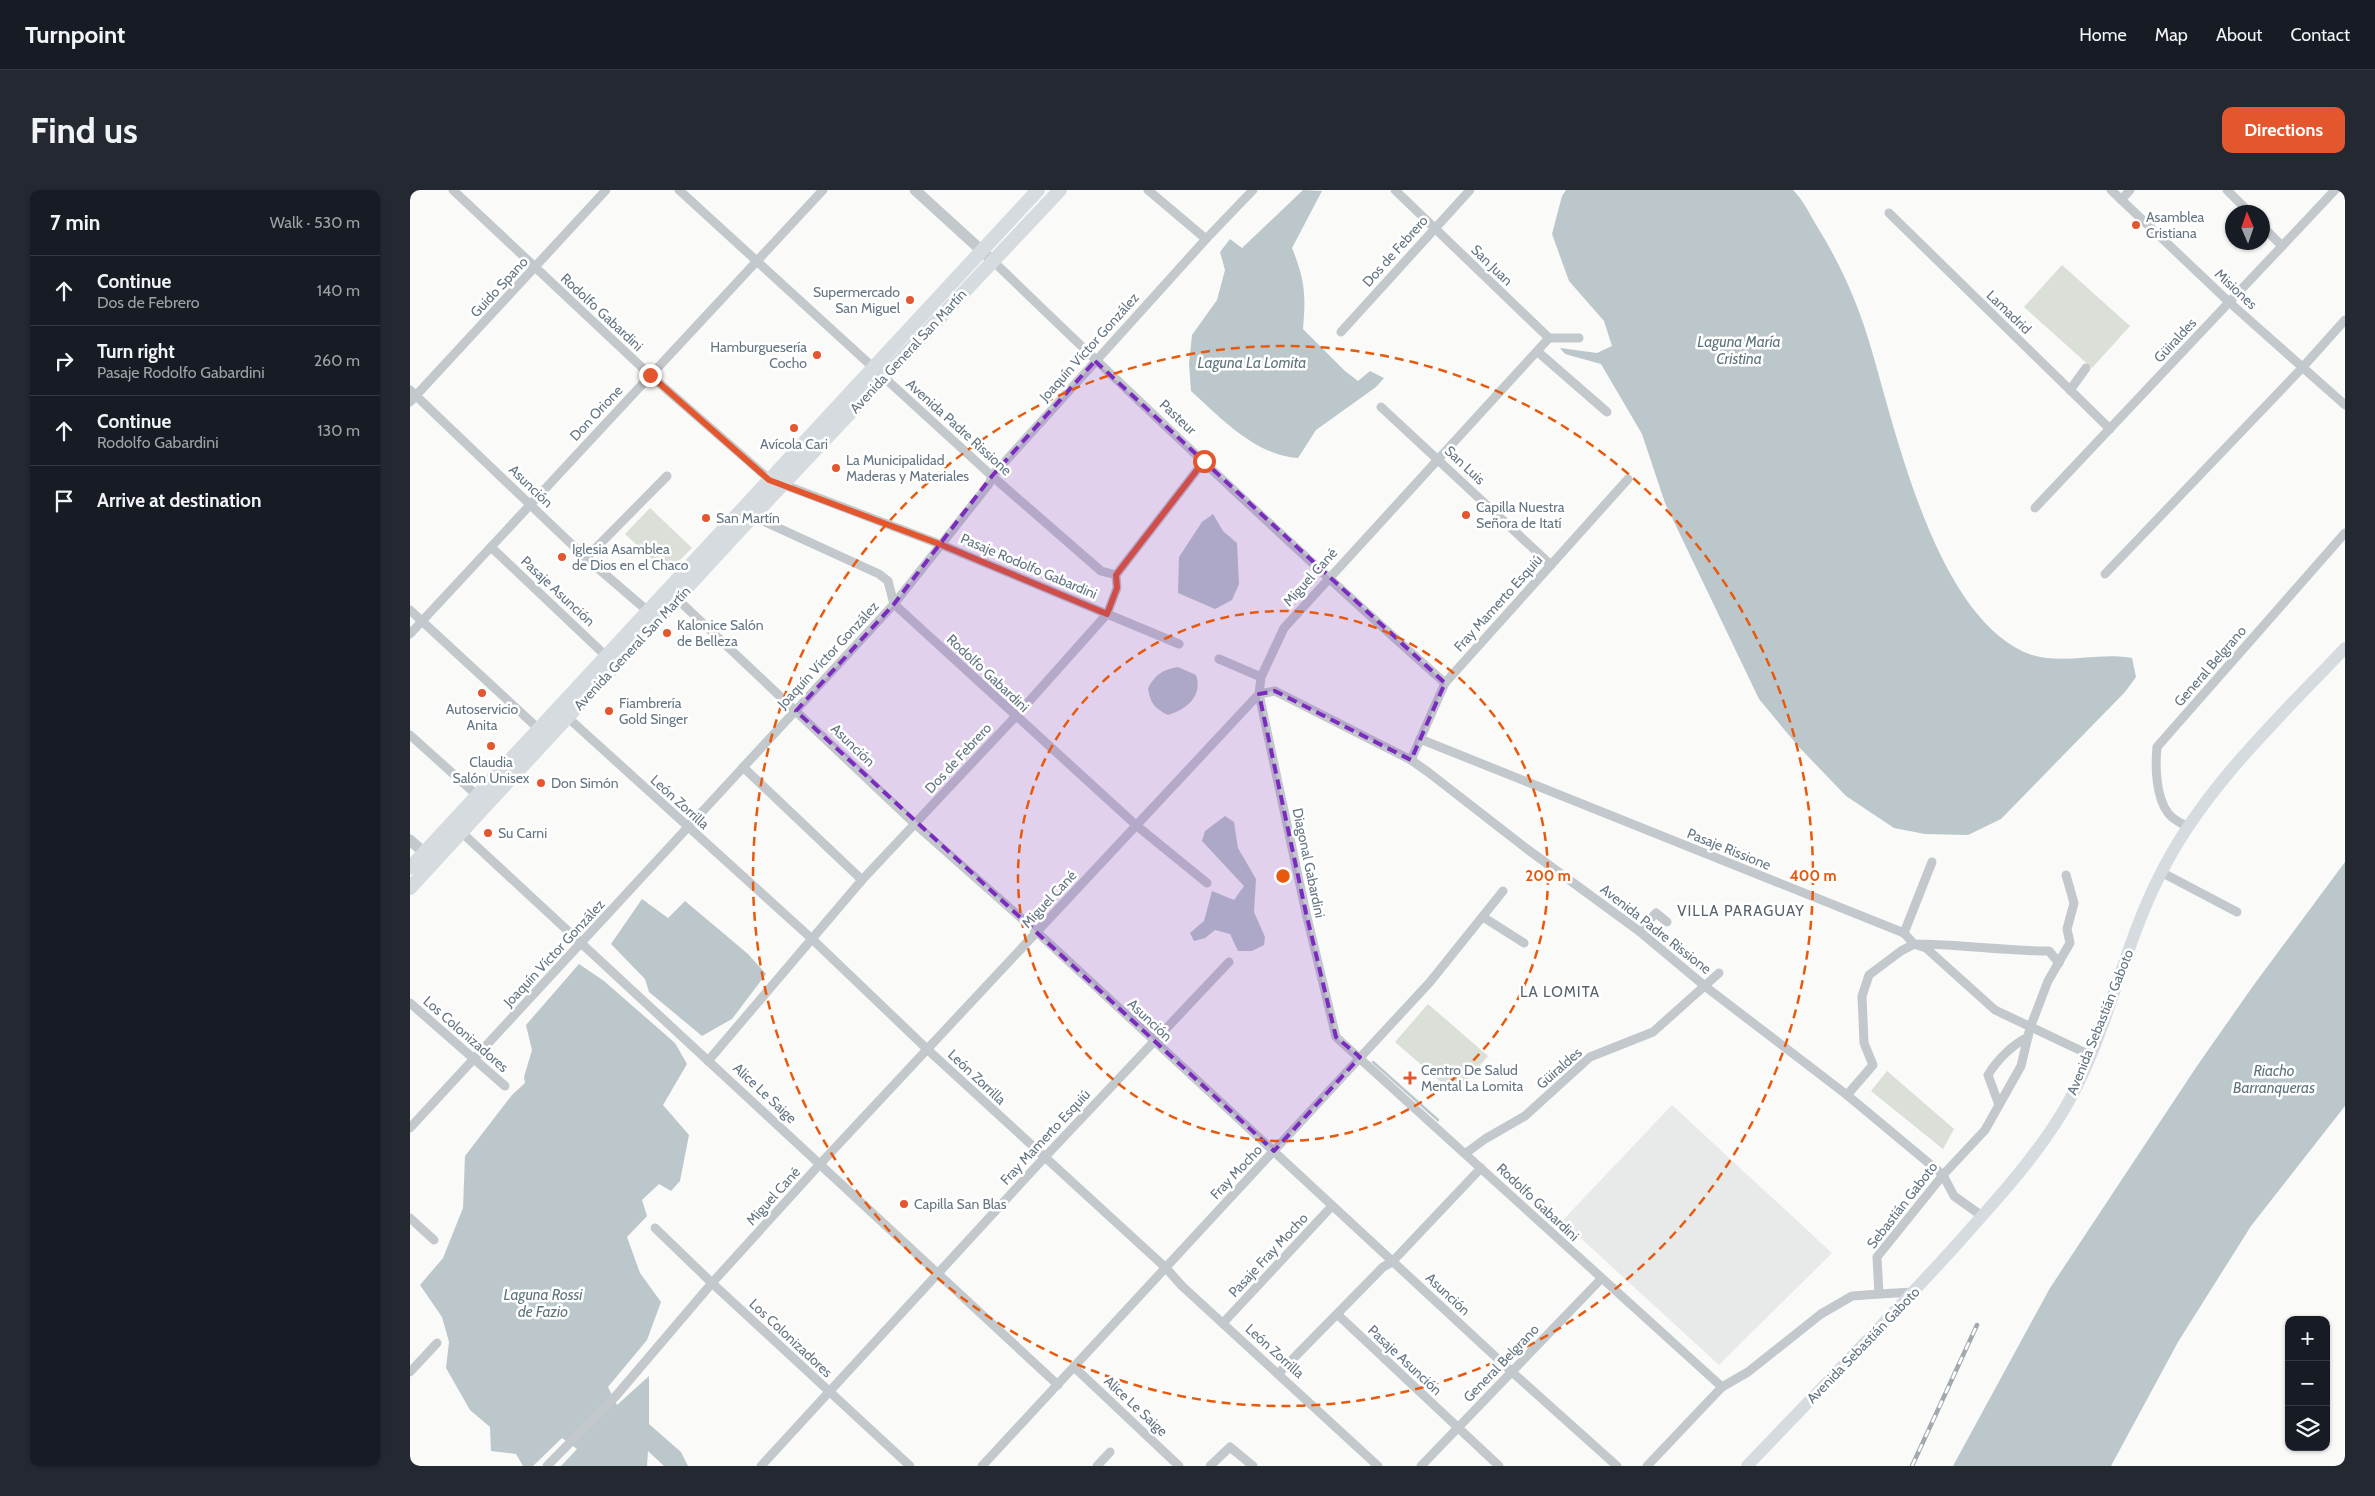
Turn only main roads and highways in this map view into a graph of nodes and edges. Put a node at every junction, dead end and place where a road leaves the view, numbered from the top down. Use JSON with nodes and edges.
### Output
{"nodes":[{"id":1,"x":1038,"y":190,"type":"edge"},
{"id":2,"x":1060,"y":190,"type":"edge"},
{"id":3,"x":879,"y":373,"type":"junction"},
{"id":4,"x":747,"y":512,"type":"junction"},
{"id":5,"x":653,"y":616,"type":"junction"},
{"id":6,"x":2345,"y":648,"type":"edge"},
{"id":7,"x":562,"y":713,"type":"junction"},
{"id":8,"x":430,"y":857,"type":"junction"},
{"id":9,"x":410,"y":868,"type":"edge"},
{"id":10,"x":410,"y":888,"type":"edge"},
{"id":11,"x":1747,"y":1466,"type":"edge"}],
"edges":[{"from":1,"to":3,"type":"main road","name":"Avenida General San Martín"},
{"from":2,"to":3,"type":"main road","name":"Avenida General San Martín"},
{"from":3,"to":4,"type":"main road","name":"Avenida General San Martín"},
{"from":3,"to":4,"type":"main road","name":"Avenida General San Martín"},
{"from":4,"to":5,"type":"main road","name":"Avenida General San Martín"},
{"from":5,"to":7,"type":"main road","name":"Avenida General San Martín"},
{"from":5,"to":7,"type":"main road","name":"Avenida General San Martín"},
{"from":6,"to":11,"type":"main road","name":"Avenida Sebastián Gaboto"},
{"from":7,"to":8,"type":"main road","name":"Avenida General San Martín"},
{"from":8,"to":9,"type":"main road","name":"Avenida General San Martín"},
{"from":8,"to":10,"type":"main road","name":"Avenida General San Martín"}]}
